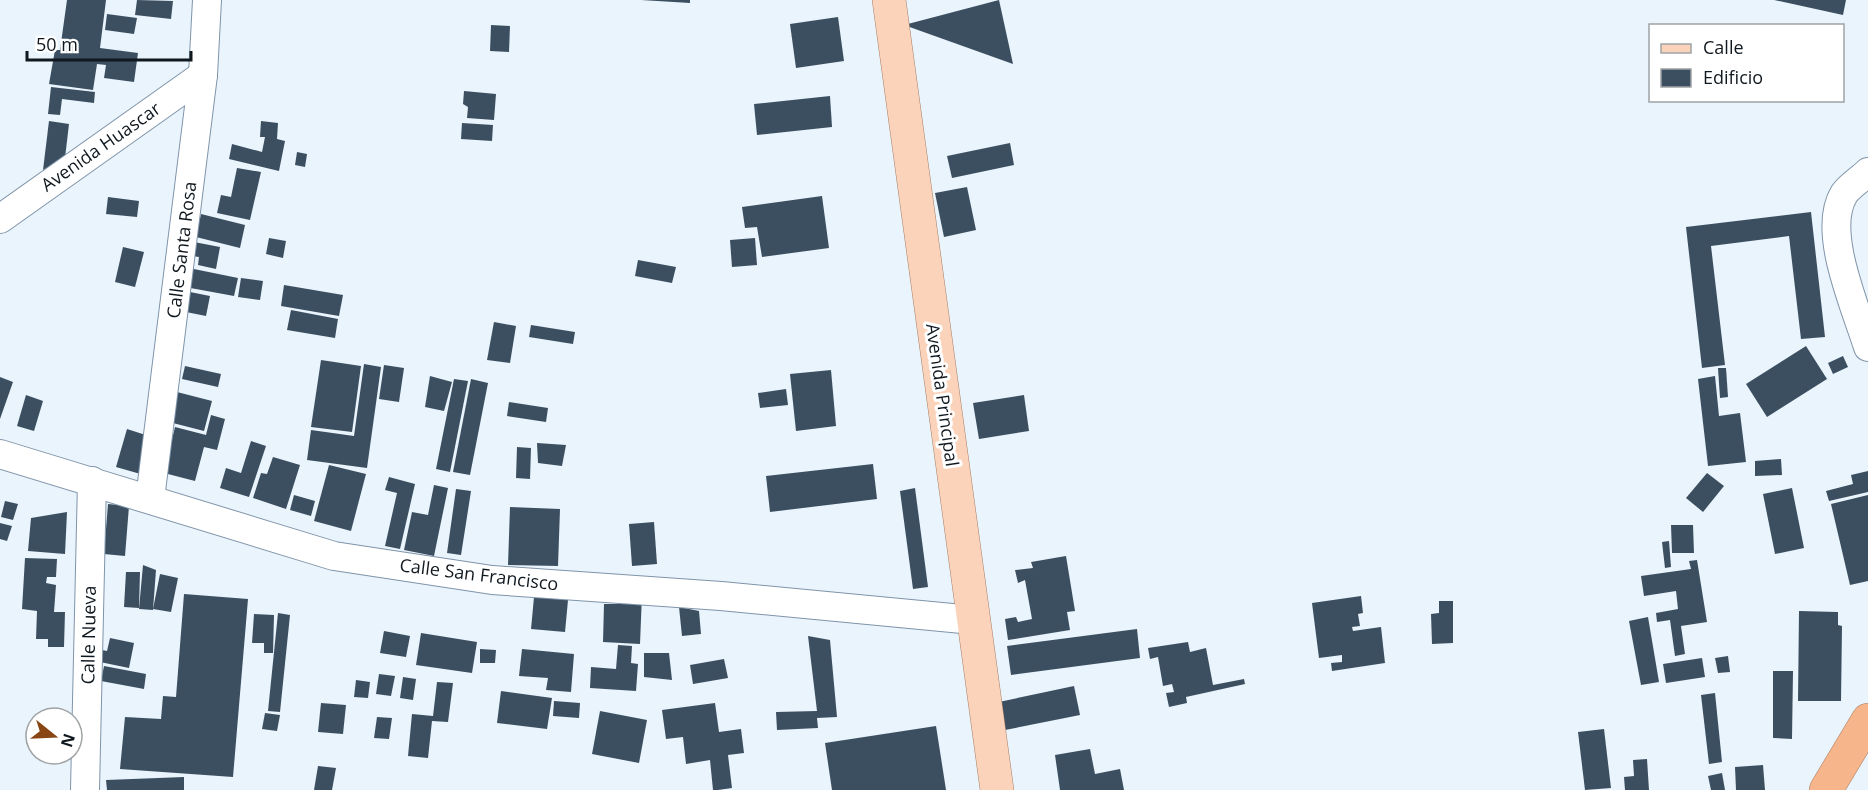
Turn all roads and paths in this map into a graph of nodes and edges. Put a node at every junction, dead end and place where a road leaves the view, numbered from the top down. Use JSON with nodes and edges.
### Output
{"nodes":[{"id":1,"x":207,"y":0,"type":"edge"},
{"id":2,"x":889,"y":0,"type":"edge"},
{"id":3,"x":203,"y":75,"type":"junction"},
{"id":4,"x":1868,"y":172,"type":"edge"},
{"id":5,"x":0,"y":219,"type":"edge"},
{"id":6,"x":1868,"y":347,"type":"edge"},
{"id":7,"x":0,"y":454,"type":"edge"},
{"id":8,"x":92,"y":481,"type":"junction"},
{"id":9,"x":150,"y":499,"type":"junction"},
{"id":10,"x":973,"y":620,"type":"junction"},
{"id":11,"x":1868,"y":720,"type":"edge"},
{"id":12,"x":85,"y":790,"type":"edge"},
{"id":13,"x":997,"y":790,"type":"edge"},
{"id":14,"x":1826,"y":790,"type":"edge"}],
"edges":[{"from":1,"to":3,"type":"street","name":"Calle Santa Rosa"},
{"from":2,"to":10,"type":"main road","name":"Avenida Principal"},
{"from":3,"to":5,"type":"street","name":"Avenida Huascar"},
{"from":3,"to":9,"type":"street","name":"Calle Santa Rosa"},
{"from":4,"to":6,"type":"street"},
{"from":7,"to":8,"type":"street","name":"Calle San Francisco"},
{"from":8,"to":9,"type":"street","name":"Calle San Francisco"},
{"from":8,"to":12,"type":"street","name":"Calle Nueva"},
{"from":9,"to":10,"type":"street","name":"Calle San Francisco"},
{"from":10,"to":13,"type":"main road","name":"Avenida Principal"},
{"from":11,"to":14,"type":"highway"}]}
